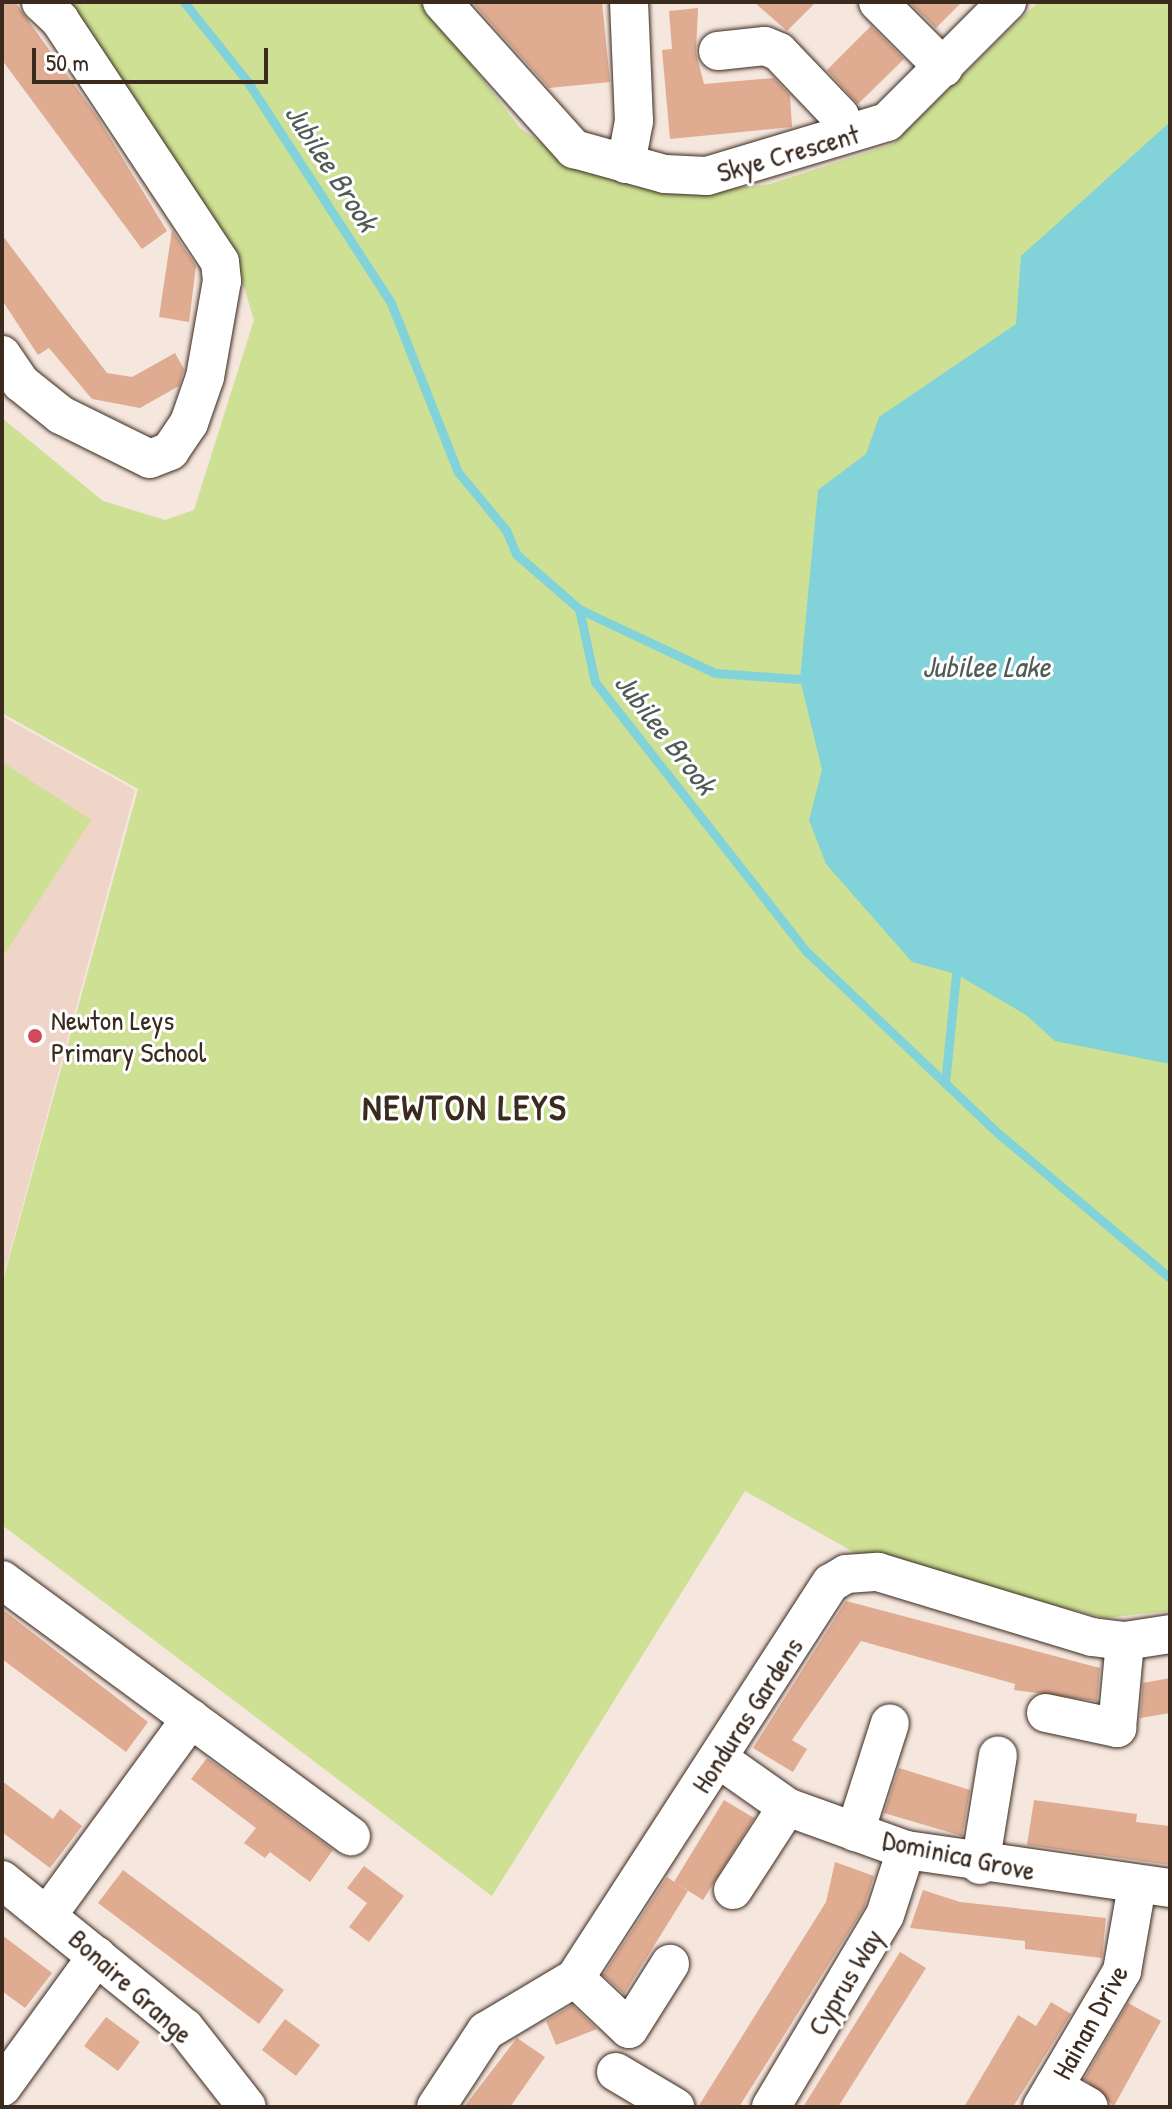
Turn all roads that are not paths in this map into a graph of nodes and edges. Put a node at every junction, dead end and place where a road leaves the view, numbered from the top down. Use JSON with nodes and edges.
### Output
{"nodes":[{"id":1,"x":41,"y":2,"type":"edge"},
{"id":2,"x":442,"y":2,"type":"edge"},
{"id":3,"x":629,"y":2,"type":"edge"},
{"id":4,"x":878,"y":2,"type":"edge"},
{"id":5,"x":1007,"y":2,"type":"edge"},
{"id":6,"x":718,"y":51,"type":"dead end"},
{"id":7,"x":944,"y":68,"type":"junction"},
{"id":8,"x":843,"y":134,"type":"junction"},
{"id":9,"x":626,"y":164,"type":"junction"},
{"id":10,"x":2,"y":355,"type":"edge"},
{"id":11,"x":2,"y":1580,"type":"edge"},
{"id":12,"x":1170,"y":1634,"type":"edge"},
{"id":13,"x":1125,"y":1641,"type":"junction"},
{"id":14,"x":1046,"y":1713,"type":"dead end"},
{"id":15,"x":191,"y":1718,"type":"junction"},
{"id":16,"x":890,"y":1723,"type":"dead end"},
{"id":17,"x":998,"y":1755,"type":"dead end"},
{"id":18,"x":719,"y":1759,"type":"junction"},
{"id":19,"x":787,"y":1807,"type":"junction"},
{"id":20,"x":855,"y":1832,"type":"junction"},
{"id":21,"x":351,"y":1836,"type":"dead end"},
{"id":22,"x":906,"y":1850,"type":"junction"},
{"id":23,"x":980,"y":1865,"type":"junction"},
{"id":24,"x":2,"y":1880,"type":"edge"},
{"id":25,"x":1153,"y":1887,"type":"edge"},
{"id":26,"x":733,"y":1890,"type":"dead end"},
{"id":27,"x":49,"y":1913,"type":"junction"},
{"id":28,"x":97,"y":1956,"type":"junction"},
{"id":29,"x":670,"y":1964,"type":"dead end"},
{"id":30,"x":575,"y":1978,"type":"junction"},
{"id":31,"x":616,"y":2072,"type":"dead end"},
{"id":32,"x":2,"y":2087,"type":"edge"},
{"id":33,"x":1048,"y":2097,"type":"edge"},
{"id":34,"x":441,"y":2105,"type":"edge"},
{"id":35,"x":247,"y":2107,"type":"edge"},
{"id":36,"x":675,"y":2107,"type":"edge"},
{"id":37,"x":771,"y":2107,"type":"edge"},
{"id":38,"x":1089,"y":2107,"type":"edge"}],
"edges":[{"from":1,"to":10,"type":"street"},
{"from":2,"to":9,"type":"street","name":"Skye Crescent"},
{"from":3,"to":9,"type":"street"},
{"from":4,"to":7,"type":"street"},
{"from":5,"to":7,"type":"street","name":"Skye Crescent"},
{"from":6,"to":8,"type":"street"},
{"from":7,"to":8,"type":"street","name":"Skye Crescent"},
{"from":8,"to":9,"type":"street","name":"Skye Crescent"},
{"from":11,"to":15,"type":"street"},
{"from":12,"to":13,"type":"street","name":"Honduras Gardens"},
{"from":13,"to":14,"type":"street"},
{"from":13,"to":18,"type":"street","name":"Honduras Gardens"},
{"from":15,"to":21,"type":"street"},
{"from":15,"to":27,"type":"street"},
{"from":16,"to":20,"type":"street"},
{"from":17,"to":23,"type":"street"},
{"from":18,"to":19,"type":"street","name":"Dominica Grove"},
{"from":18,"to":30,"type":"street","name":"Honduras Gardens"},
{"from":19,"to":20,"type":"street","name":"Dominica Grove"},
{"from":19,"to":26,"type":"street"},
{"from":20,"to":22,"type":"street","name":"Dominica Grove"},
{"from":22,"to":23,"type":"street","name":"Dominica Grove"},
{"from":22,"to":37,"type":"street","name":"Cyprus Way"},
{"from":23,"to":25,"type":"street","name":"Dominica Grove"},
{"from":24,"to":27,"type":"street","name":"Bonaire Grange"},
{"from":25,"to":33,"type":"street","name":"Hainan Drive"},
{"from":27,"to":28,"type":"street","name":"Bonaire Grange"},
{"from":28,"to":32,"type":"street"},
{"from":28,"to":35,"type":"street","name":"Bonaire Grange"},
{"from":29,"to":30,"type":"street"},
{"from":30,"to":34,"type":"street","name":"Honduras Gardens"},
{"from":31,"to":36,"type":"street"},
{"from":33,"to":38,"type":"street"}]}
